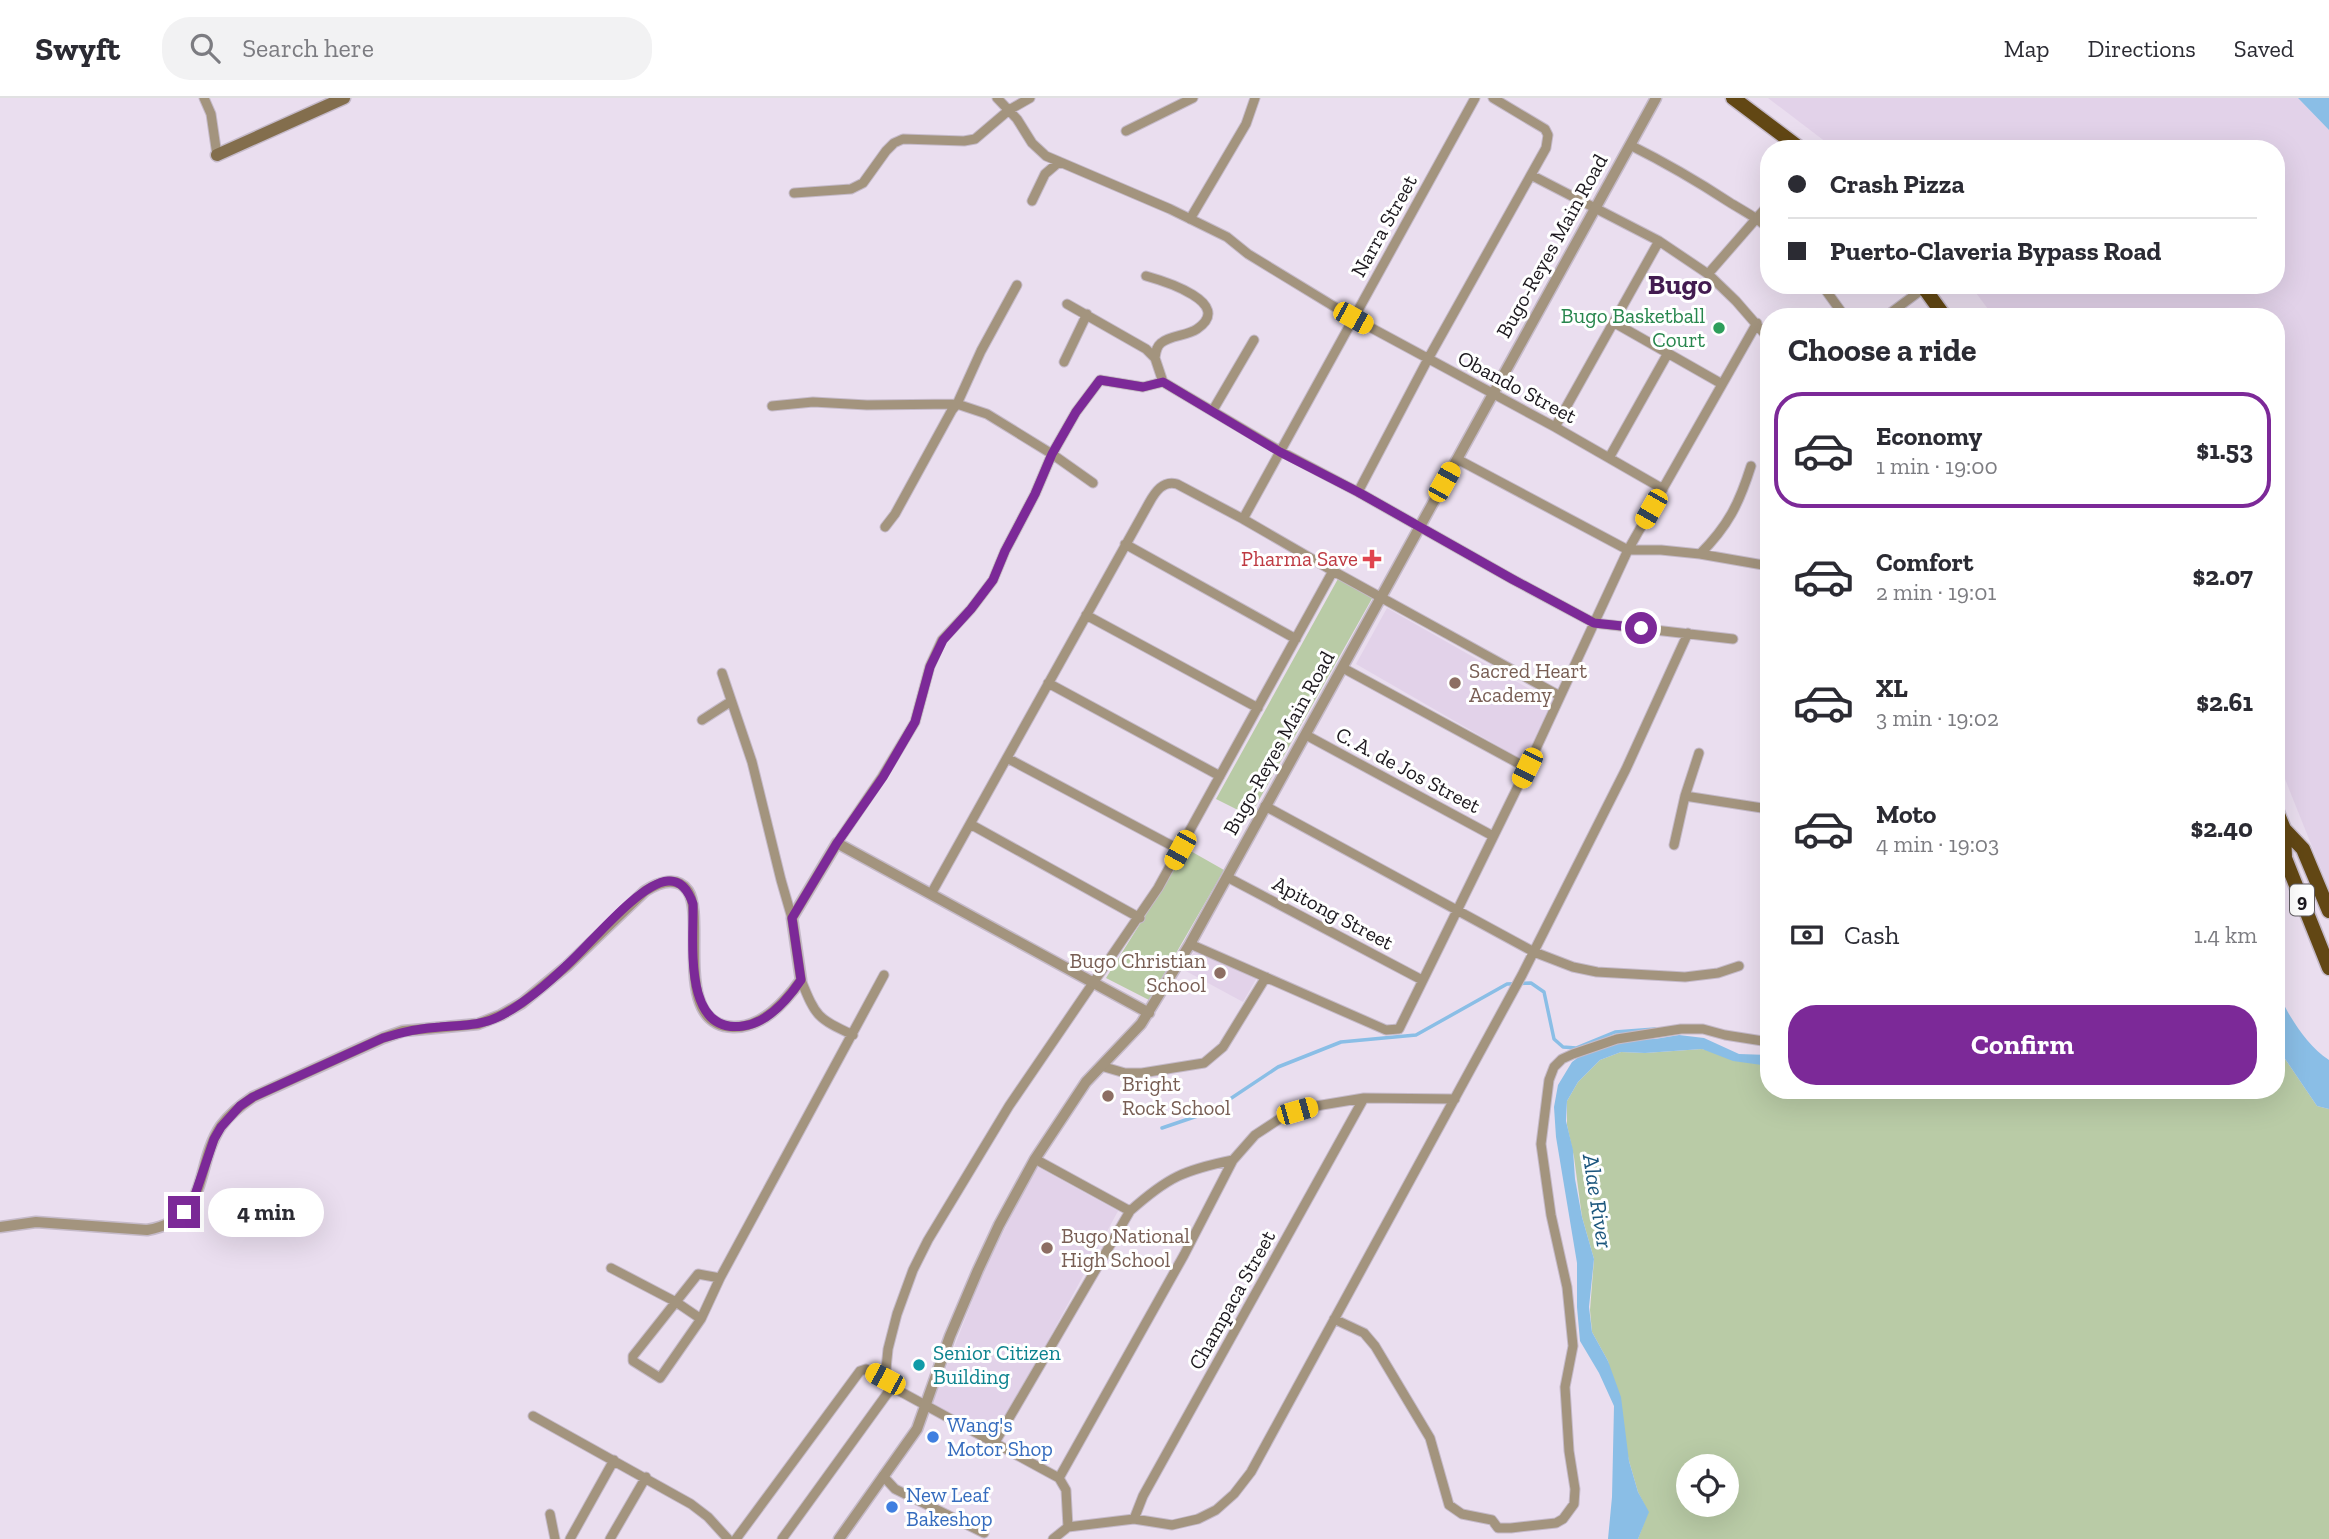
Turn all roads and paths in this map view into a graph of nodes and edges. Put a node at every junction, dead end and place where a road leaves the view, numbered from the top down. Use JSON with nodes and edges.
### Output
{"nodes":[{"id":1,"x":204,"y":98,"type":"edge"},
{"id":2,"x":344,"y":98,"type":"edge"},
{"id":3,"x":997,"y":98,"type":"edge"},
{"id":4,"x":1030,"y":98,"type":"edge"},
{"id":5,"x":1194,"y":98,"type":"edge"},
{"id":6,"x":1255,"y":98,"type":"edge"},
{"id":7,"x":1475,"y":98,"type":"edge"},
{"id":8,"x":1493,"y":98,"type":"edge"},
{"id":9,"x":1656,"y":98,"type":"edge"},
{"id":10,"x":1733,"y":98,"type":"edge"},
{"id":11,"x":1009,"y":110,"type":"junction"},
{"id":12,"x":1126,"y":131,"type":"dead end"},
{"id":13,"x":1789,"y":140,"type":"edge"},
{"id":14,"x":1630,"y":145,"type":"junction"},
{"id":15,"x":217,"y":155,"type":"joint"},
{"id":16,"x":1059,"y":162,"type":"junction"},
{"id":17,"x":1531,"y":175,"type":"junction"},
{"id":18,"x":794,"y":193,"type":"dead end"},
{"id":19,"x":1032,"y":201,"type":"dead end"},
{"id":20,"x":1596,"y":208,"type":"junction"},
{"id":21,"x":1760,"y":215,"type":"edge"},
{"id":22,"x":1758,"y":218,"type":"junction"},
{"id":23,"x":1190,"y":219,"type":"junction"},
{"id":24,"x":1659,"y":241,"type":"junction"},
{"id":25,"x":1708,"y":274,"type":"junction"},
{"id":26,"x":1146,"y":276,"type":"dead end"},
{"id":27,"x":1017,"y":285,"type":"dead end"},
{"id":28,"x":1914,"y":294,"type":"edge"},
{"id":29,"x":1067,"y":304,"type":"dead end"},
{"id":30,"x":1896,"y":308,"type":"edge"},
{"id":31,"x":1087,"y":314,"type":"junction"},
{"id":32,"x":1353,"y":318,"type":"junction"},
{"id":33,"x":1612,"y":323,"type":"junction"},
{"id":34,"x":1757,"y":323,"type":"junction"},
{"id":35,"x":1760,"y":327,"type":"edge"},
{"id":36,"x":1254,"y":340,"type":"dead end"},
{"id":37,"x":1668,"y":354,"type":"junction"},
{"id":38,"x":1155,"y":358,"type":"junction"},
{"id":39,"x":1428,"y":359,"type":"junction"},
{"id":40,"x":1064,"y":362,"type":"dead end"},
{"id":41,"x":1163,"y":382,"type":"junction"},
{"id":42,"x":1722,"y":384,"type":"junction"},
{"id":43,"x":1492,"y":394,"type":"junction"},
{"id":44,"x":957,"y":404,"type":"junction"},
{"id":45,"x":772,"y":406,"type":"dead end"},
{"id":46,"x":1213,"y":410,"type":"junction"},
{"id":47,"x":1555,"y":427,"type":"junction"},
{"id":48,"x":1280,"y":452,"type":"junction"},
{"id":49,"x":1052,"y":454,"type":"junction"},
{"id":50,"x":1609,"y":458,"type":"junction"},
{"id":51,"x":1457,"y":459,"type":"junction"},
{"id":52,"x":1751,"y":467,"type":"dead end"},
{"id":53,"x":1093,"y":483,"type":"dead end"},
{"id":54,"x":1663,"y":489,"type":"junction"},
{"id":55,"x":1358,"y":492,"type":"junction"},
{"id":56,"x":1243,"y":519,"type":"junction"},
{"id":57,"x":885,"y":527,"type":"dead end"},
{"id":58,"x":1419,"y":527,"type":"junction"},
{"id":59,"x":1125,"y":544,"type":"junction"},
{"id":60,"x":1628,"y":550,"type":"junction"},
{"id":61,"x":1700,"y":554,"type":"junction"},
{"id":62,"x":1760,"y":564,"type":"edge"},
{"id":63,"x":1333,"y":571,"type":"junction"},
{"id":64,"x":1382,"y":598,"type":"junction"},
{"id":65,"x":1086,"y":615,"type":"junction"},
{"id":66,"x":1594,"y":623,"type":"junction"},
{"id":67,"x":1688,"y":633,"type":"junction"},
{"id":68,"x":1296,"y":639,"type":"junction"},
{"id":69,"x":1733,"y":639,"type":"dead end"},
{"id":70,"x":1343,"y":668,"type":"junction"},
{"id":71,"x":722,"y":673,"type":"dead end"},
{"id":72,"x":1048,"y":683,"type":"junction"},
{"id":73,"x":1560,"y":696,"type":"junction"},
{"id":74,"x":730,"y":702,"type":"junction"},
{"id":75,"x":1258,"y":708,"type":"junction"},
{"id":76,"x":702,"y":720,"type":"dead end"},
{"id":77,"x":1306,"y":735,"type":"junction"},
{"id":78,"x":1699,"y":753,"type":"dead end"},
{"id":79,"x":1007,"y":758,"type":"junction"},
{"id":80,"x":1527,"y":768,"type":"junction"},
{"id":81,"x":1220,"y":776,"type":"junction"},
{"id":82,"x":1685,"y":796,"type":"junction"},
{"id":83,"x":1265,"y":806,"type":"junction"},
{"id":84,"x":1760,"y":808,"type":"edge"},
{"id":85,"x":970,"y":824,"type":"junction"},
{"id":86,"x":2285,"y":830,"type":"edge"},
{"id":87,"x":1493,"y":836,"type":"junction"},
{"id":88,"x":837,"y":843,"type":"junction"},
{"id":89,"x":1674,"y":845,"type":"dead end"},
{"id":90,"x":1180,"y":850,"type":"junction"},
{"id":91,"x":2285,"y":858,"type":"edge"},
{"id":92,"x":1227,"y":877,"type":"junction"},
{"id":93,"x":931,"y":894,"type":"junction"},
{"id":94,"x":1456,"y":909,"type":"junction"},
{"id":95,"x":2329,"y":911,"type":"edge"},
{"id":96,"x":792,"y":918,"type":"junction"},
{"id":97,"x":1140,"y":918,"type":"junction"},
{"id":98,"x":1190,"y":944,"type":"junction"},
{"id":99,"x":1534,"y":952,"type":"junction"},
{"id":100,"x":1739,"y":966,"type":"dead end"},
{"id":101,"x":2329,"y":968,"type":"edge"},
{"id":102,"x":884,"y":975,"type":"dead end"},
{"id":103,"x":1266,"y":977,"type":"junction"},
{"id":104,"x":801,"y":980,"type":"junction"},
{"id":105,"x":1422,"y":980,"type":"junction"},
{"id":106,"x":1094,"y":983,"type":"junction"},
{"id":107,"x":1149,"y":1013,"type":"junction"},
{"id":108,"x":853,"y":1035,"type":"junction"},
{"id":109,"x":1760,"y":1041,"type":"edge"},
{"id":110,"x":1101,"y":1066,"type":"junction"},
{"id":111,"x":1364,"y":1098,"type":"junction"},
{"id":112,"x":1455,"y":1099,"type":"junction"},
{"id":113,"x":1035,"y":1159,"type":"junction"},
{"id":114,"x":1233,"y":1160,"type":"junction"},
{"id":115,"x":1130,"y":1211,"type":"junction"},
{"id":116,"x":0,"y":1227,"type":"edge"},
{"id":117,"x":611,"y":1268,"type":"dead end"},
{"id":118,"x":720,"y":1278,"type":"junction"},
{"id":119,"x":676,"y":1302,"type":"junction"},
{"id":120,"x":701,"y":1319,"type":"junction"},
{"id":121,"x":1334,"y":1319,"type":"junction"},
{"id":122,"x":885,"y":1379,"type":"junction"},
{"id":123,"x":892,"y":1387,"type":"junction"},
{"id":124,"x":926,"y":1406,"type":"junction"},
{"id":125,"x":533,"y":1416,"type":"dead end"},
{"id":126,"x":994,"y":1444,"type":"junction"},
{"id":127,"x":614,"y":1460,"type":"junction"},
{"id":128,"x":883,"y":1476,"type":"junction"},
{"id":129,"x":646,"y":1478,"type":"junction"},
{"id":130,"x":1059,"y":1478,"type":"junction"},
{"id":131,"x":550,"y":1514,"type":"dead end"},
{"id":132,"x":1134,"y":1519,"type":"junction"},
{"id":133,"x":1068,"y":1527,"type":"junction"},
{"id":134,"x":984,"y":1533,"type":"dead end"},
{"id":135,"x":555,"y":1539,"type":"edge"},
{"id":136,"x":570,"y":1539,"type":"edge"},
{"id":137,"x":610,"y":1539,"type":"edge"},
{"id":138,"x":728,"y":1539,"type":"edge"},
{"id":139,"x":736,"y":1539,"type":"edge"},
{"id":140,"x":782,"y":1539,"type":"edge"},
{"id":141,"x":839,"y":1539,"type":"edge"},
{"id":142,"x":1053,"y":1539,"type":"edge"}],
"edges":[{"from":1,"to":15,"type":"street"},
{"from":2,"to":15,"type":"main road"},
{"from":3,"to":11,"type":"street","name":"Obando Street"},
{"from":4,"to":11,"type":"street"},
{"from":5,"to":12,"type":"street"},
{"from":6,"to":23,"type":"street"},
{"from":7,"to":32,"type":"street","name":"Narra Street"},
{"from":8,"to":17,"type":"street"},
{"from":9,"to":14,"type":"street","name":"Bugo-Reyes Main Road"},
{"from":10,"to":13,"type":"highway"},
{"from":11,"to":16,"type":"street","name":"Obando Street"},
{"from":11,"to":18,"type":"street"},
{"from":14,"to":20,"type":"street","name":"Bugo-Reyes Main Road"},
{"from":14,"to":22,"type":"street"},
{"from":16,"to":19,"type":"street"},
{"from":16,"to":23,"type":"street","name":"Obando Street"},
{"from":17,"to":20,"type":"street"},
{"from":17,"to":39,"type":"street"},
{"from":20,"to":24,"type":"street"},
{"from":20,"to":43,"type":"street","name":"Bugo-Reyes Main Road"},
{"from":21,"to":22,"type":"street"},
{"from":22,"to":25,"type":"street"},
{"from":23,"to":32,"type":"street","name":"Obando Street"},
{"from":24,"to":25,"type":"street"},
{"from":24,"to":33,"type":"street"},
{"from":25,"to":34,"type":"street"},
{"from":26,"to":38,"type":"street"},
{"from":27,"to":44,"type":"street"},
{"from":28,"to":30,"type":"street"},
{"from":29,"to":31,"type":"street"},
{"from":31,"to":38,"type":"street"},
{"from":31,"to":40,"type":"street"},
{"from":32,"to":39,"type":"street","name":"Obando Street"},
{"from":32,"to":48,"type":"street","name":"Narra Street"},
{"from":33,"to":37,"type":"street"},
{"from":33,"to":47,"type":"street"},
{"from":34,"to":35,"type":"street"},
{"from":34,"to":42,"type":"street"},
{"from":36,"to":46,"type":"street"},
{"from":37,"to":42,"type":"street"},
{"from":37,"to":50,"type":"street"},
{"from":38,"to":41,"type":"street"},
{"from":39,"to":43,"type":"street","name":"Obando Street"},
{"from":39,"to":55,"type":"street"},
{"from":41,"to":46,"type":"street"},
{"from":41,"to":49,"type":"street"},
{"from":42,"to":54,"type":"street"},
{"from":43,"to":47,"type":"street","name":"Obando Street"},
{"from":43,"to":51,"type":"street","name":"Bugo-Reyes Main Road"},
{"from":44,"to":45,"type":"street"},
{"from":44,"to":49,"type":"street"},
{"from":44,"to":57,"type":"street"},
{"from":46,"to":48,"type":"street"},
{"from":47,"to":50,"type":"street","name":"Obando Street"},
{"from":48,"to":55,"type":"street"},
{"from":48,"to":56,"type":"street","name":"Narra Street"},
{"from":49,"to":53,"type":"street"},
{"from":49,"to":88,"type":"street"},
{"from":50,"to":54,"type":"street","name":"Obando Street"},
{"from":51,"to":58,"type":"street","name":"Bugo-Reyes Main Road"},
{"from":51,"to":60,"type":"street"},
{"from":52,"to":61,"type":"street"},
{"from":54,"to":60,"type":"street"},
{"from":55,"to":58,"type":"street"},
{"from":56,"to":59,"type":"street"},
{"from":56,"to":63,"type":"street"},
{"from":58,"to":64,"type":"street","name":"Bugo-Reyes Main Road"},
{"from":58,"to":66,"type":"street"},
{"from":59,"to":65,"type":"street"},
{"from":59,"to":68,"type":"street"},
{"from":60,"to":61,"type":"street"},
{"from":60,"to":66,"type":"street"},
{"from":61,"to":62,"type":"street"},
{"from":63,"to":64,"type":"street"},
{"from":63,"to":68,"type":"street"},
{"from":64,"to":70,"type":"street","name":"Bugo-Reyes Main Road"},
{"from":64,"to":73,"type":"street"},
{"from":65,"to":72,"type":"street"},
{"from":65,"to":75,"type":"street"},
{"from":66,"to":67,"type":"street"},
{"from":66,"to":73,"type":"street"},
{"from":67,"to":69,"type":"street"},
{"from":67,"to":99,"type":"street"},
{"from":68,"to":75,"type":"street"},
{"from":70,"to":77,"type":"street","name":"Bugo-Reyes Main Road"},
{"from":70,"to":80,"type":"street"},
{"from":71,"to":74,"type":"street"},
{"from":72,"to":79,"type":"street"},
{"from":72,"to":81,"type":"street"},
{"from":73,"to":80,"type":"street"},
{"from":74,"to":76,"type":"street"},
{"from":74,"to":96,"type":"street"},
{"from":75,"to":81,"type":"street"},
{"from":77,"to":83,"type":"street","name":"Bugo-Reyes Main Road"},
{"from":77,"to":87,"type":"street","name":"C. A. de Jos Street"},
{"from":78,"to":82,"type":"street"},
{"from":79,"to":85,"type":"street"},
{"from":79,"to":90,"type":"street"},
{"from":80,"to":87,"type":"street"},
{"from":81,"to":90,"type":"street"},
{"from":82,"to":84,"type":"street"},
{"from":82,"to":89,"type":"street"},
{"from":83,"to":92,"type":"street","name":"Bugo-Reyes Main Road"},
{"from":83,"to":94,"type":"street"},
{"from":85,"to":93,"type":"street"},
{"from":85,"to":97,"type":"street"},
{"from":86,"to":95,"type":"highway","number":"9"},
{"from":87,"to":94,"type":"street"},
{"from":88,"to":93,"type":"street"},
{"from":88,"to":96,"type":"street"},
{"from":90,"to":97,"type":"street"},
{"from":91,"to":101,"type":"highway","number":"9"},
{"from":92,"to":98,"type":"street","name":"Bugo-Reyes Main Road"},
{"from":92,"to":105,"type":"street","name":"Apitong Street"},
{"from":93,"to":106,"type":"street"},
{"from":94,"to":99,"type":"street"},
{"from":94,"to":105,"type":"street"},
{"from":96,"to":104,"type":"street"},
{"from":97,"to":106,"type":"street"},
{"from":98,"to":103,"type":"street"},
{"from":98,"to":107,"type":"street","name":"Bugo-Reyes Main Road"},
{"from":99,"to":100,"type":"street"},
{"from":99,"to":112,"type":"street"},
{"from":102,"to":108,"type":"street"},
{"from":103,"to":105,"type":"street"},
{"from":103,"to":110,"type":"street"},
{"from":104,"to":108,"type":"street"},
{"from":104,"to":116,"type":"street"},
{"from":106,"to":107,"type":"street"},
{"from":106,"to":122,"type":"street"},
{"from":107,"to":110,"type":"street","name":"Bugo-Reyes Main Road"},
{"from":108,"to":118,"type":"street"},
{"from":109,"to":121,"type":"street"},
{"from":110,"to":113,"type":"street","name":"Bugo-Reyes Main Road"},
{"from":111,"to":112,"type":"street"},
{"from":111,"to":114,"type":"street"},
{"from":111,"to":132,"type":"street","name":"Champaca Street"},
{"from":112,"to":121,"type":"street"},
{"from":113,"to":115,"type":"street"},
{"from":113,"to":124,"type":"street","name":"Bugo-Reyes Main Road"},
{"from":114,"to":115,"type":"street"},
{"from":114,"to":130,"type":"street"},
{"from":115,"to":126,"type":"street"},
{"from":117,"to":119,"type":"street"},
{"from":118,"to":119,"type":"street"},
{"from":118,"to":120,"type":"street"},
{"from":119,"to":120,"type":"street"},
{"from":119,"to":120,"type":"street"},
{"from":121,"to":132,"type":"street"},
{"from":122,"to":123,"type":"street"},
{"from":122,"to":139,"type":"street"},
{"from":123,"to":124,"type":"street"},
{"from":123,"to":140,"type":"street"},
{"from":124,"to":126,"type":"street"},
{"from":124,"to":128,"type":"street","name":"Bugo-Reyes Main Road"},
{"from":125,"to":127,"type":"street"},
{"from":126,"to":130,"type":"street"},
{"from":127,"to":129,"type":"street"},
{"from":127,"to":136,"type":"street"},
{"from":128,"to":134,"type":"street"},
{"from":128,"to":141,"type":"street","name":"Bugo-Reyes Main Road"},
{"from":129,"to":137,"type":"street"},
{"from":129,"to":138,"type":"street"},
{"from":130,"to":133,"type":"street"},
{"from":131,"to":135,"type":"street"},
{"from":132,"to":133,"type":"street"},
{"from":133,"to":142,"type":"street"}]}
